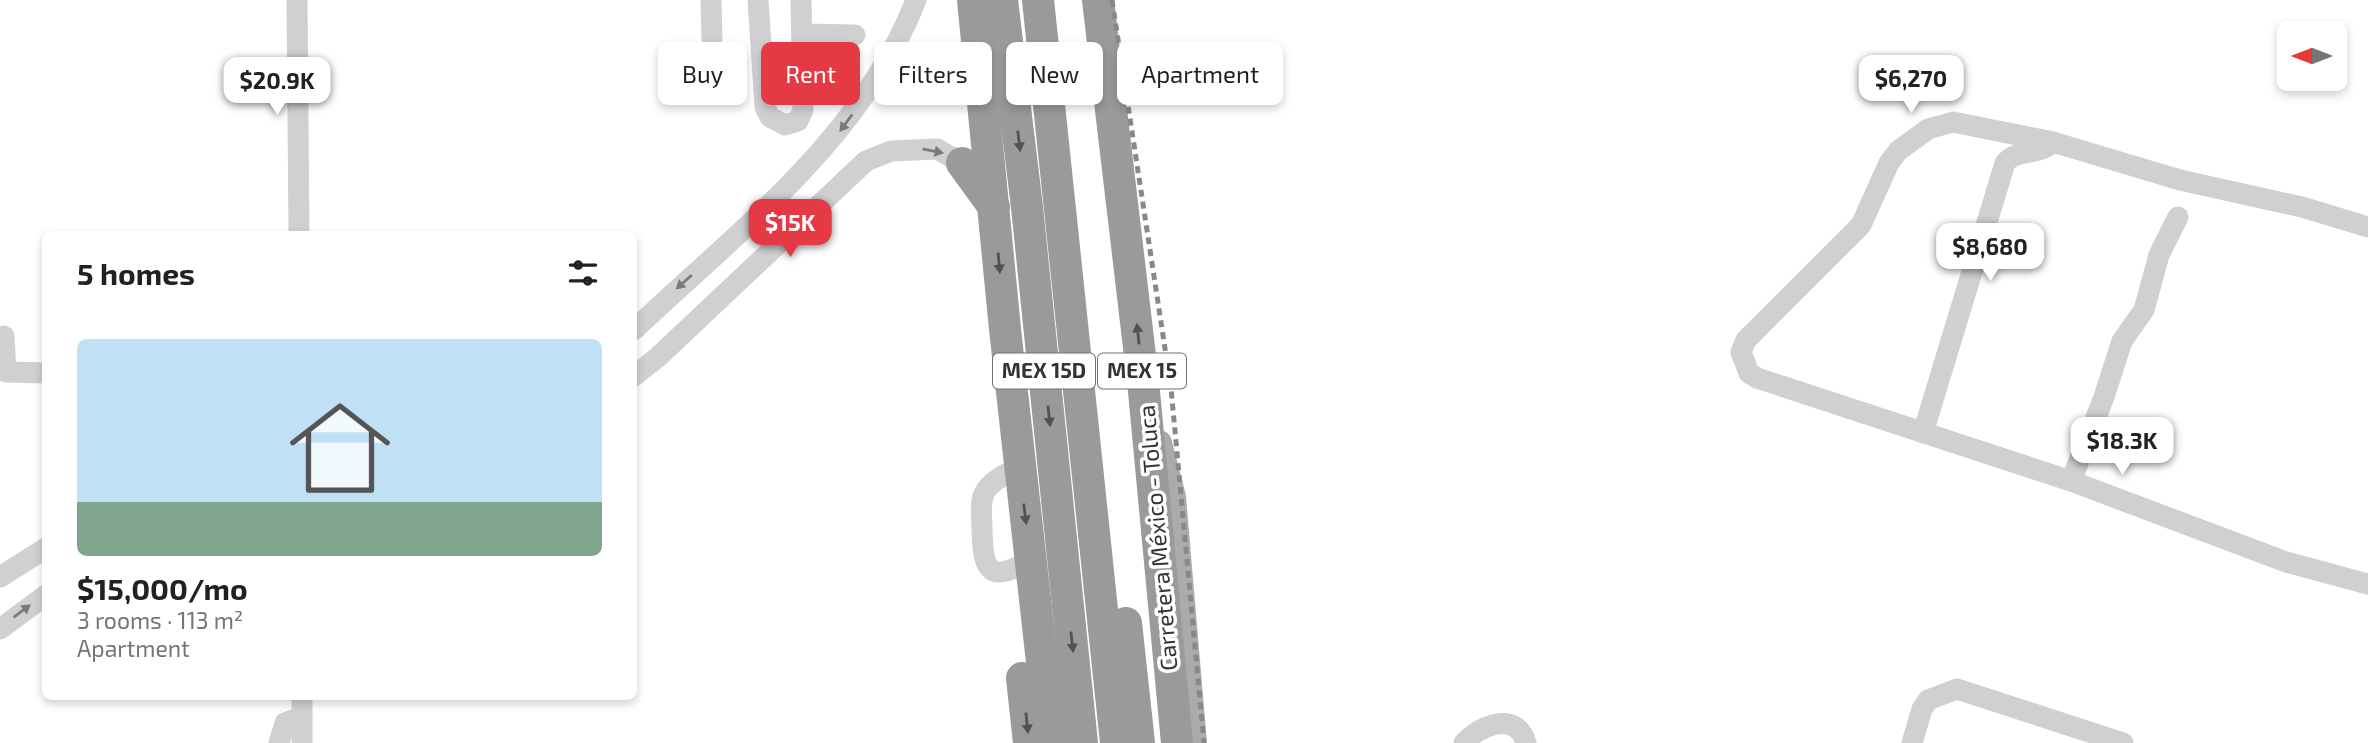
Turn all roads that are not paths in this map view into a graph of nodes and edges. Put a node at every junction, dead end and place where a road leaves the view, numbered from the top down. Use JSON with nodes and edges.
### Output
{"nodes":[{"id":1,"x":297,"y":0,"type":"edge"},
{"id":2,"x":712,"y":0,"type":"edge"},
{"id":3,"x":758,"y":0,"type":"edge"},
{"id":4,"x":801,"y":0,"type":"edge"},
{"id":5,"x":916,"y":0,"type":"edge"},
{"id":6,"x":973,"y":0,"type":"edge"},
{"id":7,"x":1002,"y":0,"type":"edge"},
{"id":8,"x":1038,"y":0,"type":"edge"},
{"id":9,"x":1098,"y":0,"type":"edge"},
{"id":10,"x":802,"y":34,"type":"junction"},
{"id":11,"x":855,"y":34,"type":"dead end"},
{"id":12,"x":712,"y":39,"type":"dead end"},
{"id":13,"x":802,"y":42,"type":"edge"},
{"id":14,"x":1043,"y":42,"type":"edge"},
{"id":15,"x":761,"y":46,"type":"edge"},
{"id":16,"x":765,"y":105,"type":"edge"},
{"id":17,"x":803,"y":105,"type":"edge"},
{"id":18,"x":1050,"y":105,"type":"edge"},
{"id":19,"x":1055,"y":105,"type":"edge"},
{"id":20,"x":2053,"y":142,"type":"junction"},
{"id":21,"x":962,"y":163,"type":"joint"},
{"id":22,"x":995,"y":209,"type":"junction"},
{"id":23,"x":2178,"y":217,"type":"dead end"},
{"id":24,"x":2368,"y":227,"type":"edge"},
{"id":25,"x":299,"y":231,"type":"edge"},
{"id":26,"x":637,"y":327,"type":"edge"},
{"id":27,"x":4,"y":336,"type":"dead end"},
{"id":28,"x":42,"y":373,"type":"edge"},
{"id":29,"x":637,"y":374,"type":"edge"},
{"id":30,"x":1143,"y":381,"type":"junction"},
{"id":31,"x":1923,"y":433,"type":"junction"},
{"id":32,"x":1020,"y":466,"type":"junction"},
{"id":33,"x":2071,"y":481,"type":"junction"},
{"id":34,"x":42,"y":551,"type":"edge"},
{"id":35,"x":1032,"y":560,"type":"junction"},
{"id":36,"x":0,"y":577,"type":"edge"},
{"id":37,"x":2368,"y":584,"type":"edge"},
{"id":38,"x":42,"y":598,"type":"edge"},
{"id":39,"x":0,"y":629,"type":"edge"},
{"id":40,"x":302,"y":707,"type":"edge"},
{"id":41,"x":279,"y":743,"type":"edge"},
{"id":42,"x":302,"y":743,"type":"edge"},
{"id":43,"x":1029,"y":743,"type":"edge"},
{"id":44,"x":1051,"y":743,"type":"edge"},
{"id":45,"x":1082,"y":743,"type":"edge"},
{"id":46,"x":1116,"y":743,"type":"edge"},
{"id":47,"x":1139,"y":743,"type":"edge"},
{"id":48,"x":1177,"y":743,"type":"edge"},
{"id":49,"x":1194,"y":743,"type":"edge"},
{"id":50,"x":1464,"y":743,"type":"edge"},
{"id":51,"x":1526,"y":743,"type":"edge"},
{"id":52,"x":1912,"y":743,"type":"edge"},
{"id":53,"x":2123,"y":743,"type":"edge"}],
"edges":[{"from":1,"to":25,"type":"street"},
{"from":2,"to":12,"type":"street"},
{"from":3,"to":15,"type":"street"},
{"from":4,"to":10,"type":"street"},
{"from":5,"to":26,"type":"street","one_way":true},
{"from":6,"to":22,"type":"highway"},
{"from":7,"to":45,"type":"highway","number":"MEX 15D","one_way":true},
{"from":8,"to":14,"type":"highway","number":"MEX 15D"},
{"from":30,"to":9,"type":"highway","name":"Carretera México - Toluca","number":"MEX 15","one_way":true},
{"from":10,"to":11,"type":"street"},
{"from":10,"to":13,"type":"street"},
{"from":16,"to":17,"type":"street"},
{"from":18,"to":46,"type":"highway","number":"MEX 15D"},
{"from":19,"to":47,"type":"highway"},
{"from":20,"to":24,"type":"street"},
{"from":20,"to":31,"type":"street"},
{"from":20,"to":31,"type":"street"},
{"from":21,"to":22,"type":"highway"},
{"from":29,"to":21,"type":"street","one_way":true},
{"from":22,"to":32,"type":"highway","one_way":true},
{"from":23,"to":33,"type":"street"},
{"from":27,"to":28,"type":"street"},
{"from":30,"to":48,"type":"highway","name":"Carretera México - Toluca","number":"MEX 15"},
{"from":30,"to":49,"type":"main road"},
{"from":31,"to":33,"type":"street"},
{"from":32,"to":35,"type":"highway","one_way":true},
{"from":32,"to":35,"type":"street"},
{"from":33,"to":37,"type":"street"},
{"from":34,"to":36,"type":"street"},
{"from":35,"to":43,"type":"highway","one_way":true},
{"from":35,"to":44,"type":"highway"},
{"from":39,"to":38,"type":"street","one_way":true},
{"from":40,"to":41,"type":"street"},
{"from":40,"to":42,"type":"street"},
{"from":50,"to":51,"type":"street"},
{"from":52,"to":53,"type":"street"}]}
